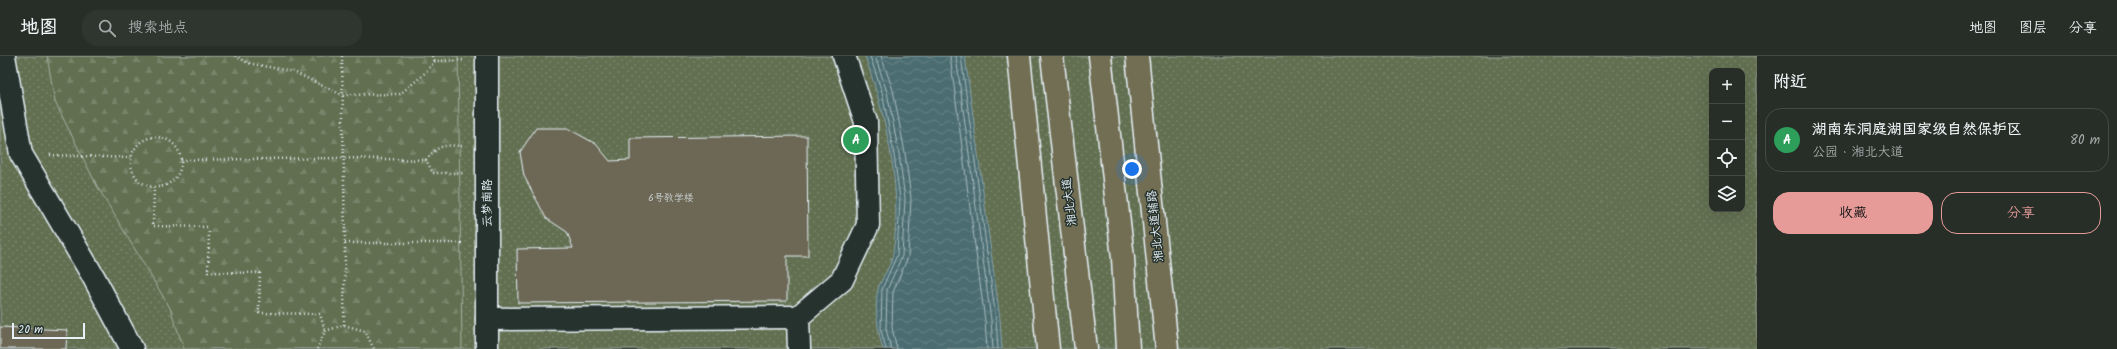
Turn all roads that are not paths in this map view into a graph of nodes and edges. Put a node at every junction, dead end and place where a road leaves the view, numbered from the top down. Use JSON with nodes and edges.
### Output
{"nodes":[{"id":1,"x":4,"y":56,"type":"edge"},
{"id":2,"x":844,"y":56,"type":"edge"},
{"id":3,"x":1019,"y":56,"type":"edge"},
{"id":4,"x":1052,"y":56,"type":"edge"},
{"id":5,"x":1100,"y":56,"type":"edge"},
{"id":6,"x":1137,"y":56,"type":"edge"},
{"id":7,"x":487,"y":58,"type":"edge"},
{"id":8,"x":798,"y":317,"type":"junction"},
{"id":9,"x":487,"y":319,"type":"junction"},
{"id":10,"x":132,"y":349,"type":"edge"},
{"id":11,"x":487,"y":349,"type":"edge"},
{"id":12,"x":799,"y":349,"type":"edge"},
{"id":13,"x":1048,"y":349,"type":"edge"},
{"id":14,"x":1086,"y":349,"type":"edge"},
{"id":15,"x":1128,"y":349,"type":"edge"},
{"id":16,"x":1167,"y":349,"type":"edge"}],
"edges":[{"from":1,"to":10,"type":"lane"},
{"from":2,"to":8,"type":"lane"},
{"from":3,"to":13,"type":"main road"},
{"from":4,"to":14,"type":"main road","name":"湘北大道"},
{"from":5,"to":15,"type":"main road"},
{"from":6,"to":16,"type":"main road","name":"湘北大道辅路"},
{"from":7,"to":9,"type":"lane","name":"云梦南路"},
{"from":8,"to":9,"type":"lane"},
{"from":8,"to":12,"type":"lane"},
{"from":9,"to":11,"type":"lane","name":"云梦南路"}]}
